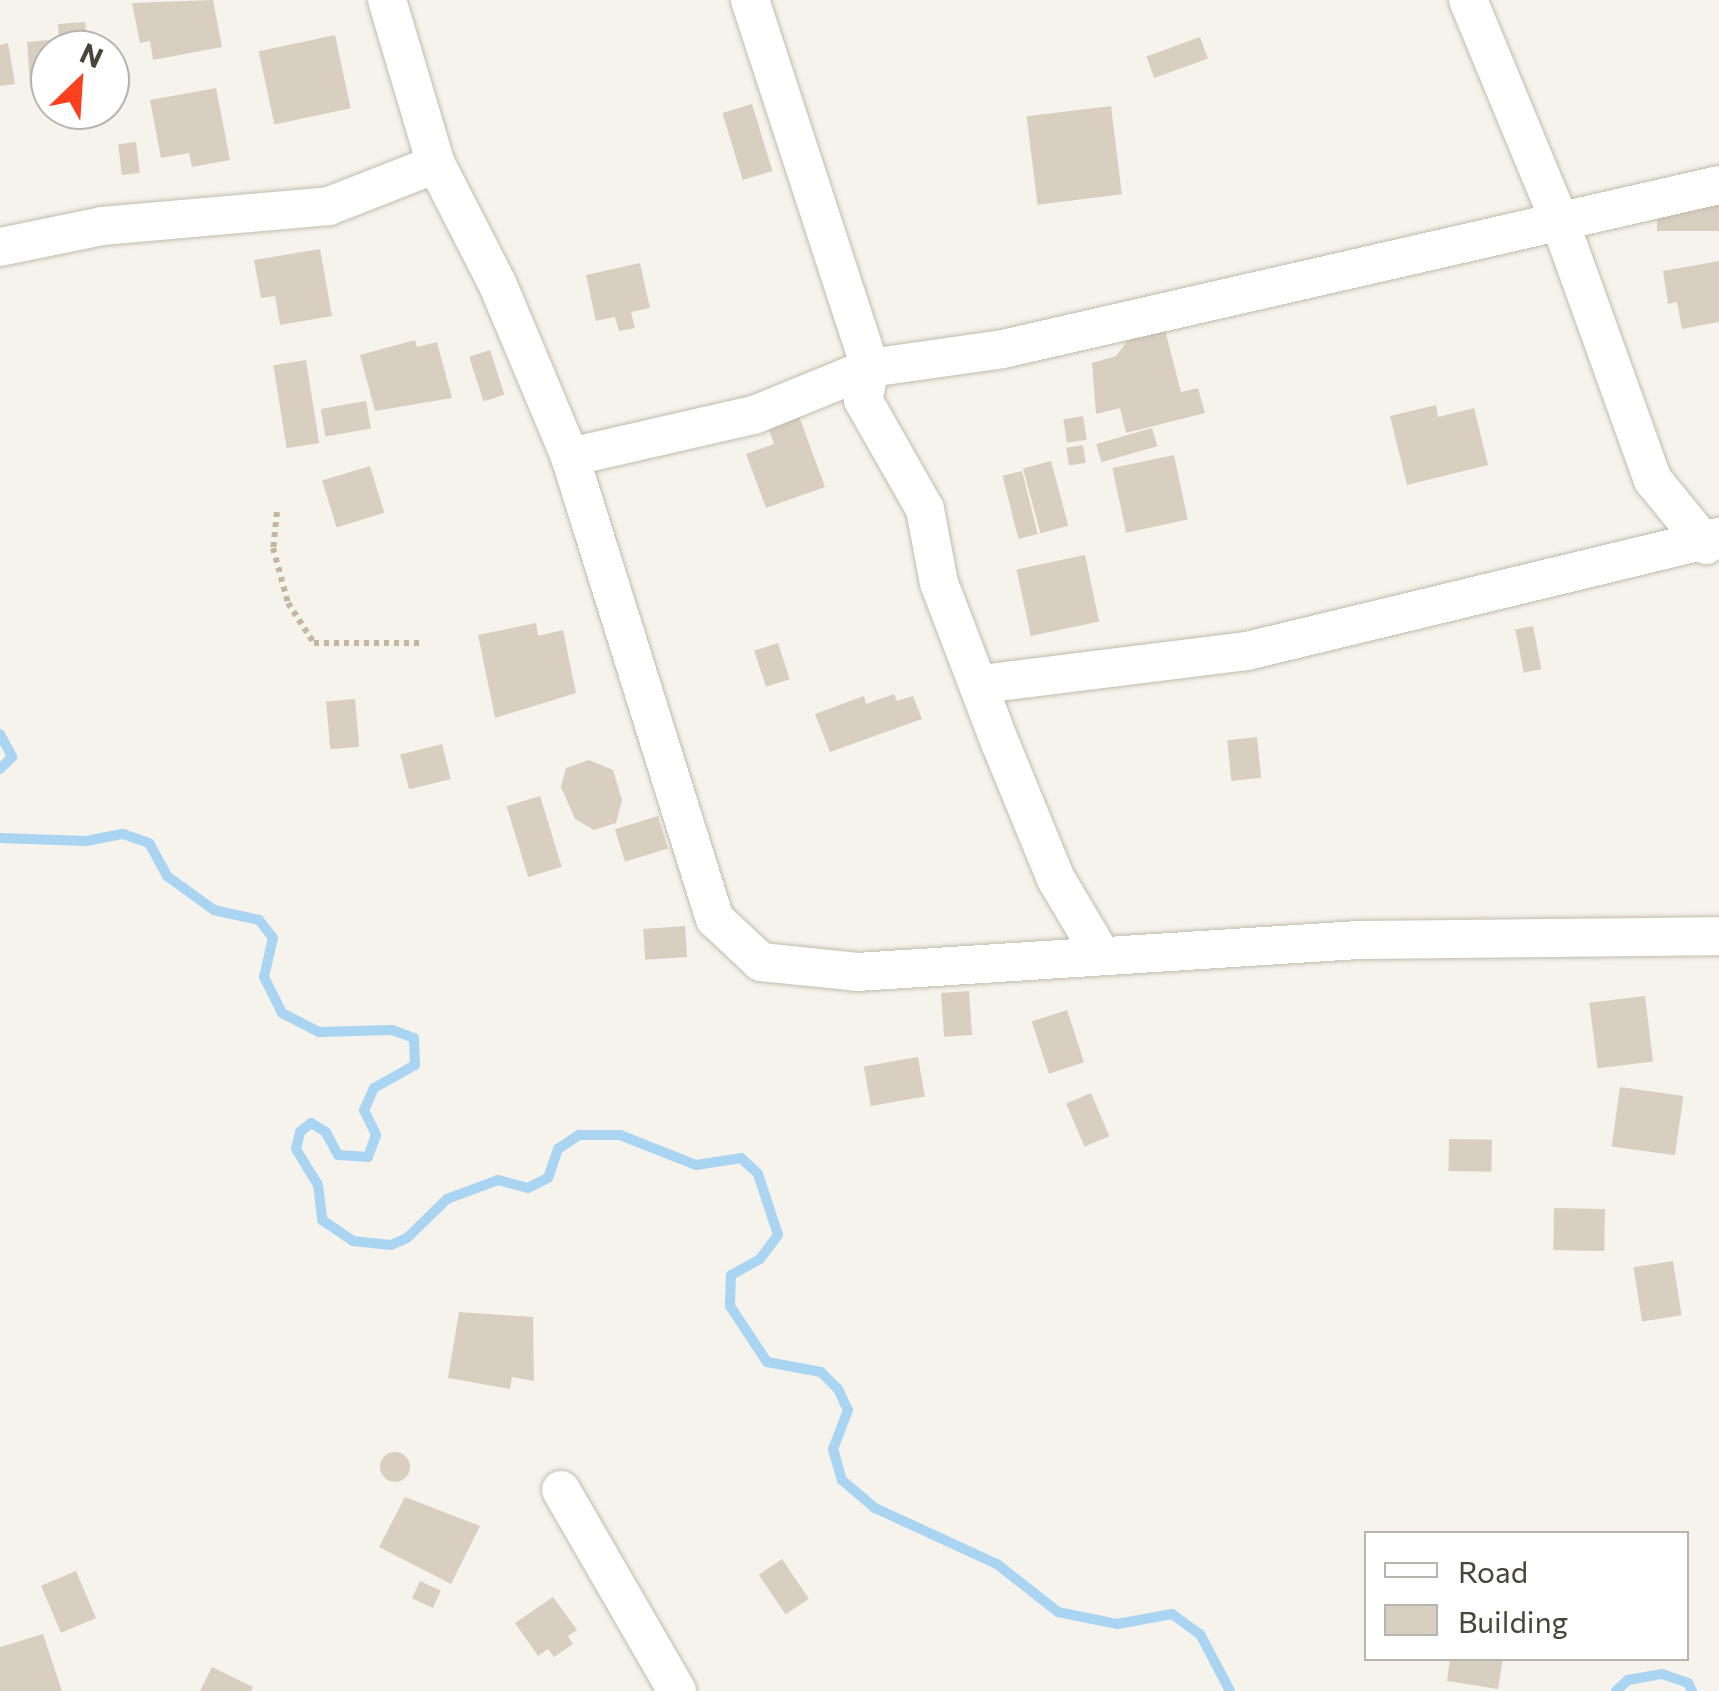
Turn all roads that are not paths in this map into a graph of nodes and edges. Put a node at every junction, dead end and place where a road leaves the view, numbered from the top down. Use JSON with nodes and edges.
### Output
{"nodes":[{"id":1,"x":387,"y":0,"type":"edge"},
{"id":2,"x":750,"y":0,"type":"edge"},
{"id":3,"x":1468,"y":0,"type":"edge"},
{"id":4,"x":436,"y":164,"type":"junction"},
{"id":5,"x":1719,"y":186,"type":"edge"},
{"id":6,"x":1561,"y":225,"type":"junction"},
{"id":7,"x":0,"y":246,"type":"edge"},
{"id":8,"x":870,"y":368,"type":"junction"},
{"id":9,"x":570,"y":458,"type":"junction"},
{"id":10,"x":1712,"y":541,"type":"edge"},
{"id":11,"x":982,"y":684,"type":"junction"},
{"id":12,"x":1719,"y":936,"type":"edge"},
{"id":13,"x":1100,"y":953,"type":"junction"},
{"id":14,"x":561,"y":1490,"type":"dead end"},
{"id":15,"x":677,"y":1691,"type":"edge"}],
"edges":[{"from":1,"to":4,"type":"street"},
{"from":2,"to":8,"type":"street"},
{"from":3,"to":6,"type":"street"},
{"from":4,"to":7,"type":"street"},
{"from":4,"to":9,"type":"street"},
{"from":5,"to":6,"type":"street"},
{"from":6,"to":8,"type":"street"},
{"from":6,"to":10,"type":"street"},
{"from":8,"to":9,"type":"street"},
{"from":8,"to":11,"type":"street"},
{"from":9,"to":13,"type":"street"},
{"from":10,"to":11,"type":"street"},
{"from":11,"to":13,"type":"street"},
{"from":12,"to":13,"type":"street"},
{"from":14,"to":15,"type":"street"}]}
